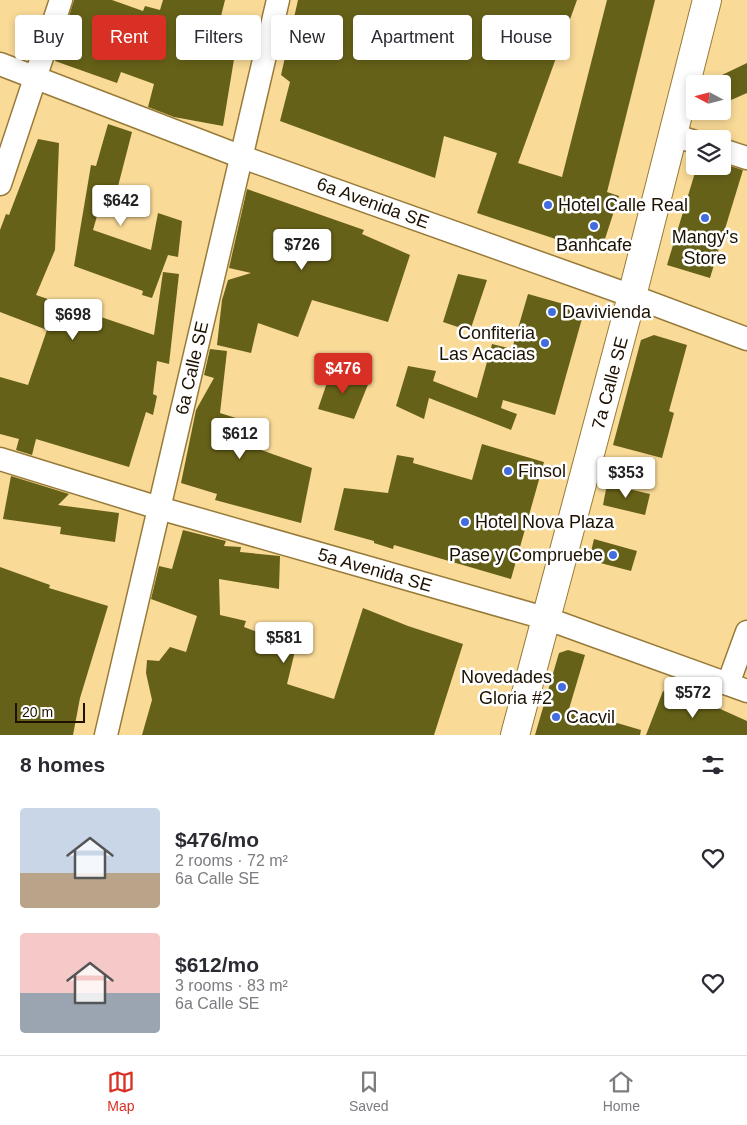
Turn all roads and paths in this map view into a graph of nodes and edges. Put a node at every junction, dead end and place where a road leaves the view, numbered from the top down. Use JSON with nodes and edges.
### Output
{"nodes":[{"id":1,"x":61,"y":0,"type":"edge"},
{"id":2,"x":278,"y":0,"type":"edge"},
{"id":3,"x":707,"y":0,"type":"edge"},
{"id":4,"x":0,"y":64,"type":"edge"},
{"id":5,"x":36,"y":77,"type":"junction"},
{"id":6,"x":684,"y":138,"type":"edge"},
{"id":7,"x":731,"y":153,"type":"edge"},
{"id":8,"x":242,"y":157,"type":"junction"},
{"id":9,"x":747,"y":158,"type":"edge"},
{"id":10,"x":0,"y":184,"type":"edge"},
{"id":11,"x":632,"y":296,"type":"junction"},
{"id":12,"x":747,"y":340,"type":"edge"},
{"id":13,"x":0,"y":459,"type":"edge"},
{"id":14,"x":159,"y":508,"type":"junction"},
{"id":15,"x":548,"y":619,"type":"junction"},
{"id":16,"x":747,"y":632,"type":"edge"},
{"id":17,"x":738,"y":688,"type":"edge"},
{"id":18,"x":106,"y":735,"type":"edge"},
{"id":19,"x":515,"y":735,"type":"edge"}],
"edges":[{"from":1,"to":5,"type":"street"},
{"from":2,"to":8,"type":"street","name":"6a Calle SE"},
{"from":3,"to":6,"type":"main road","name":"7a Calle SE"},
{"from":4,"to":5,"type":"street","name":"6a Avenida SE"},
{"from":5,"to":8,"type":"street","name":"6a Avenida SE"},
{"from":5,"to":10,"type":"street"},
{"from":6,"to":11,"type":"main road","name":"7a Calle SE"},
{"from":7,"to":9,"type":"street"},
{"from":8,"to":11,"type":"street","name":"6a Avenida SE"},
{"from":8,"to":14,"type":"street","name":"6a Calle SE"},
{"from":11,"to":12,"type":"street","name":"6a Avenida SE"},
{"from":11,"to":15,"type":"main road","name":"7a Calle SE"},
{"from":13,"to":14,"type":"street","name":"5a Avenida SE"},
{"from":14,"to":15,"type":"street","name":"5a Avenida SE"},
{"from":14,"to":18,"type":"street","name":"6a Calle SE"},
{"from":15,"to":17,"type":"street","name":"5a Avenida SE"},
{"from":15,"to":19,"type":"main road","name":"7a Calle SE"},
{"from":16,"to":17,"type":"street"}]}
